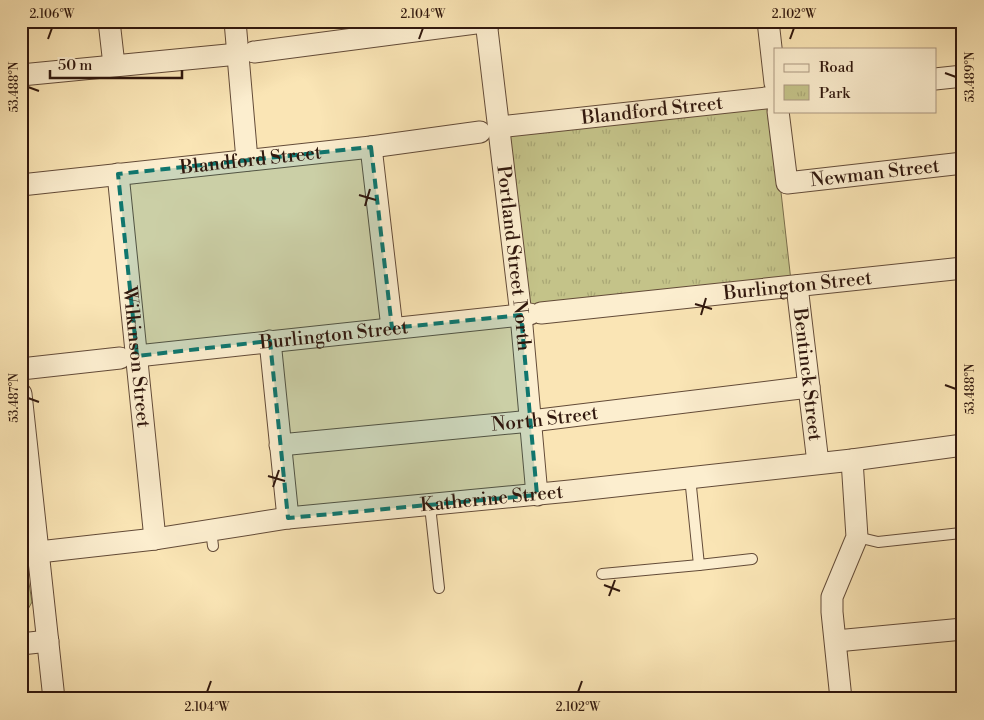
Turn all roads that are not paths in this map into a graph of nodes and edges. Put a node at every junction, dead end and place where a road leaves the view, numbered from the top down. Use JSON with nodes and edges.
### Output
{"nodes":[{"id":1,"x":109,"y":21,"type":"edge"},
{"id":2,"x":234,"y":21,"type":"edge"},
{"id":3,"x":491,"y":21,"type":"edge"},
{"id":4,"x":768,"y":21,"type":"edge"},
{"id":5,"x":486,"y":22,"type":"edge"},
{"id":6,"x":356,"y":30,"type":"edge"},
{"id":7,"x":246,"y":53,"type":"junction"},
{"id":8,"x":114,"y":64,"type":"junction"},
{"id":9,"x":774,"y":74,"type":"edge"},
{"id":10,"x":21,"y":75,"type":"edge"},
{"id":11,"x":963,"y":76,"type":"edge"},
{"id":12,"x":936,"y":79,"type":"edge"},
{"id":13,"x":774,"y":96,"type":"edge"},
{"id":14,"x":778,"y":112,"type":"edge"},
{"id":15,"x":489,"y":130,"type":"junction"},
{"id":16,"x":370,"y":147,"type":"junction"},
{"id":17,"x":247,"y":160,"type":"junction"},
{"id":18,"x":963,"y":163,"type":"edge"},
{"id":19,"x":118,"y":174,"type":"junction"},
{"id":20,"x":21,"y":185,"type":"edge"},
{"id":21,"x":963,"y":268,"type":"edge"},
{"id":22,"x":797,"y":286,"type":"junction"},
{"id":23,"x":531,"y":314,"type":"junction"},
{"id":24,"x":392,"y":328,"type":"junction"},
{"id":25,"x":270,"y":340,"type":"junction"},
{"id":26,"x":128,"y":357,"type":"junction"},
{"id":27,"x":21,"y":369,"type":"edge"},
{"id":28,"x":809,"y":388,"type":"junction"},
{"id":29,"x":21,"y":394,"type":"edge"},
{"id":30,"x":531,"y":421,"type":"junction"},
{"id":31,"x":280,"y":445,"type":"junction"},
{"id":32,"x":963,"y":445,"type":"edge"},
{"id":33,"x":852,"y":460,"type":"junction"},
{"id":34,"x":818,"y":463,"type":"junction"},
{"id":35,"x":690,"y":477,"type":"junction"},
{"id":36,"x":537,"y":494,"type":"junction"},
{"id":37,"x":430,"y":506,"type":"junction"},
{"id":38,"x":288,"y":518,"type":"junction"},
{"id":39,"x":962,"y":533,"type":"dead end"},
{"id":40,"x":858,"y":537,"type":"junction"},
{"id":41,"x":155,"y":539,"type":"junction"},
{"id":42,"x":30,"y":553,"type":"edge"},
{"id":43,"x":752,"y":559,"type":"dead end"},
{"id":44,"x":699,"y":565,"type":"junction"},
{"id":45,"x":602,"y":574,"type":"dead end"},
{"id":46,"x":439,"y":588,"type":"dead end"},
{"id":47,"x":963,"y":629,"type":"edge"},
{"id":48,"x":836,"y":641,"type":"junction"},
{"id":49,"x":48,"y":642,"type":"junction"},
{"id":50,"x":21,"y":644,"type":"edge"},
{"id":51,"x":54,"y":699,"type":"edge"},
{"id":52,"x":841,"y":699,"type":"edge"}],
"edges":[{"from":1,"to":8,"type":"street"},
{"from":2,"to":7,"type":"street"},
{"from":3,"to":5,"type":"street"},
{"from":4,"to":9,"type":"street"},
{"from":5,"to":6,"type":"street"},
{"from":5,"to":15,"type":"street","name":"Portland Street North"},
{"from":6,"to":7,"type":"street"},
{"from":7,"to":8,"type":"street"},
{"from":7,"to":17,"type":"street"},
{"from":8,"to":10,"type":"street"},
{"from":11,"to":12,"type":"street"},
{"from":13,"to":15,"type":"street","name":"Blandford Street"},
{"from":14,"to":18,"type":"street","name":"Newman Street"},
{"from":15,"to":16,"type":"street","name":"Blandford Street"},
{"from":15,"to":23,"type":"street","name":"Portland Street North"},
{"from":16,"to":17,"type":"street","name":"Blandford Street"},
{"from":16,"to":24,"type":"street"},
{"from":17,"to":19,"type":"street","name":"Blandford Street"},
{"from":19,"to":20,"type":"street","name":"Blandford Street"},
{"from":19,"to":26,"type":"street","name":"Wilkinson Street"},
{"from":21,"to":22,"type":"street","name":"Burlington Street"},
{"from":22,"to":23,"type":"street","name":"Burlington Street"},
{"from":22,"to":28,"type":"street","name":"Bentinck Street"},
{"from":23,"to":24,"type":"street","name":"Burlington Street"},
{"from":23,"to":30,"type":"street","name":"Portland Street North"},
{"from":24,"to":25,"type":"street","name":"Burlington Street"},
{"from":25,"to":26,"type":"street","name":"Burlington Street"},
{"from":25,"to":31,"type":"street"},
{"from":26,"to":27,"type":"street","name":"Burlington Street"},
{"from":26,"to":41,"type":"street","name":"Wilkinson Street"},
{"from":28,"to":30,"type":"street","name":"North Street"},
{"from":28,"to":34,"type":"street","name":"Bentinck Street"},
{"from":29,"to":42,"type":"street"},
{"from":30,"to":31,"type":"street","name":"North Street"},
{"from":30,"to":36,"type":"street","name":"Portland Street North"},
{"from":31,"to":38,"type":"street"},
{"from":32,"to":33,"type":"street","name":"Katherine Street"},
{"from":33,"to":34,"type":"street","name":"Katherine Street"},
{"from":33,"to":40,"type":"street"},
{"from":34,"to":35,"type":"street","name":"Katherine Street"},
{"from":35,"to":36,"type":"street","name":"Katherine Street"},
{"from":35,"to":44,"type":"lane"},
{"from":36,"to":37,"type":"street","name":"Katherine Street"},
{"from":37,"to":38,"type":"street","name":"Katherine Street"},
{"from":37,"to":46,"type":"lane"},
{"from":38,"to":41,"type":"street","name":"Katherine Street"},
{"from":39,"to":40,"type":"lane"},
{"from":40,"to":48,"type":"street"},
{"from":41,"to":42,"type":"street","name":"Katherine Street"},
{"from":42,"to":49,"type":"street"},
{"from":43,"to":44,"type":"lane"},
{"from":44,"to":45,"type":"lane"},
{"from":47,"to":48,"type":"street"},
{"from":48,"to":52,"type":"street"},
{"from":49,"to":50,"type":"street"},
{"from":49,"to":51,"type":"street"}]}
